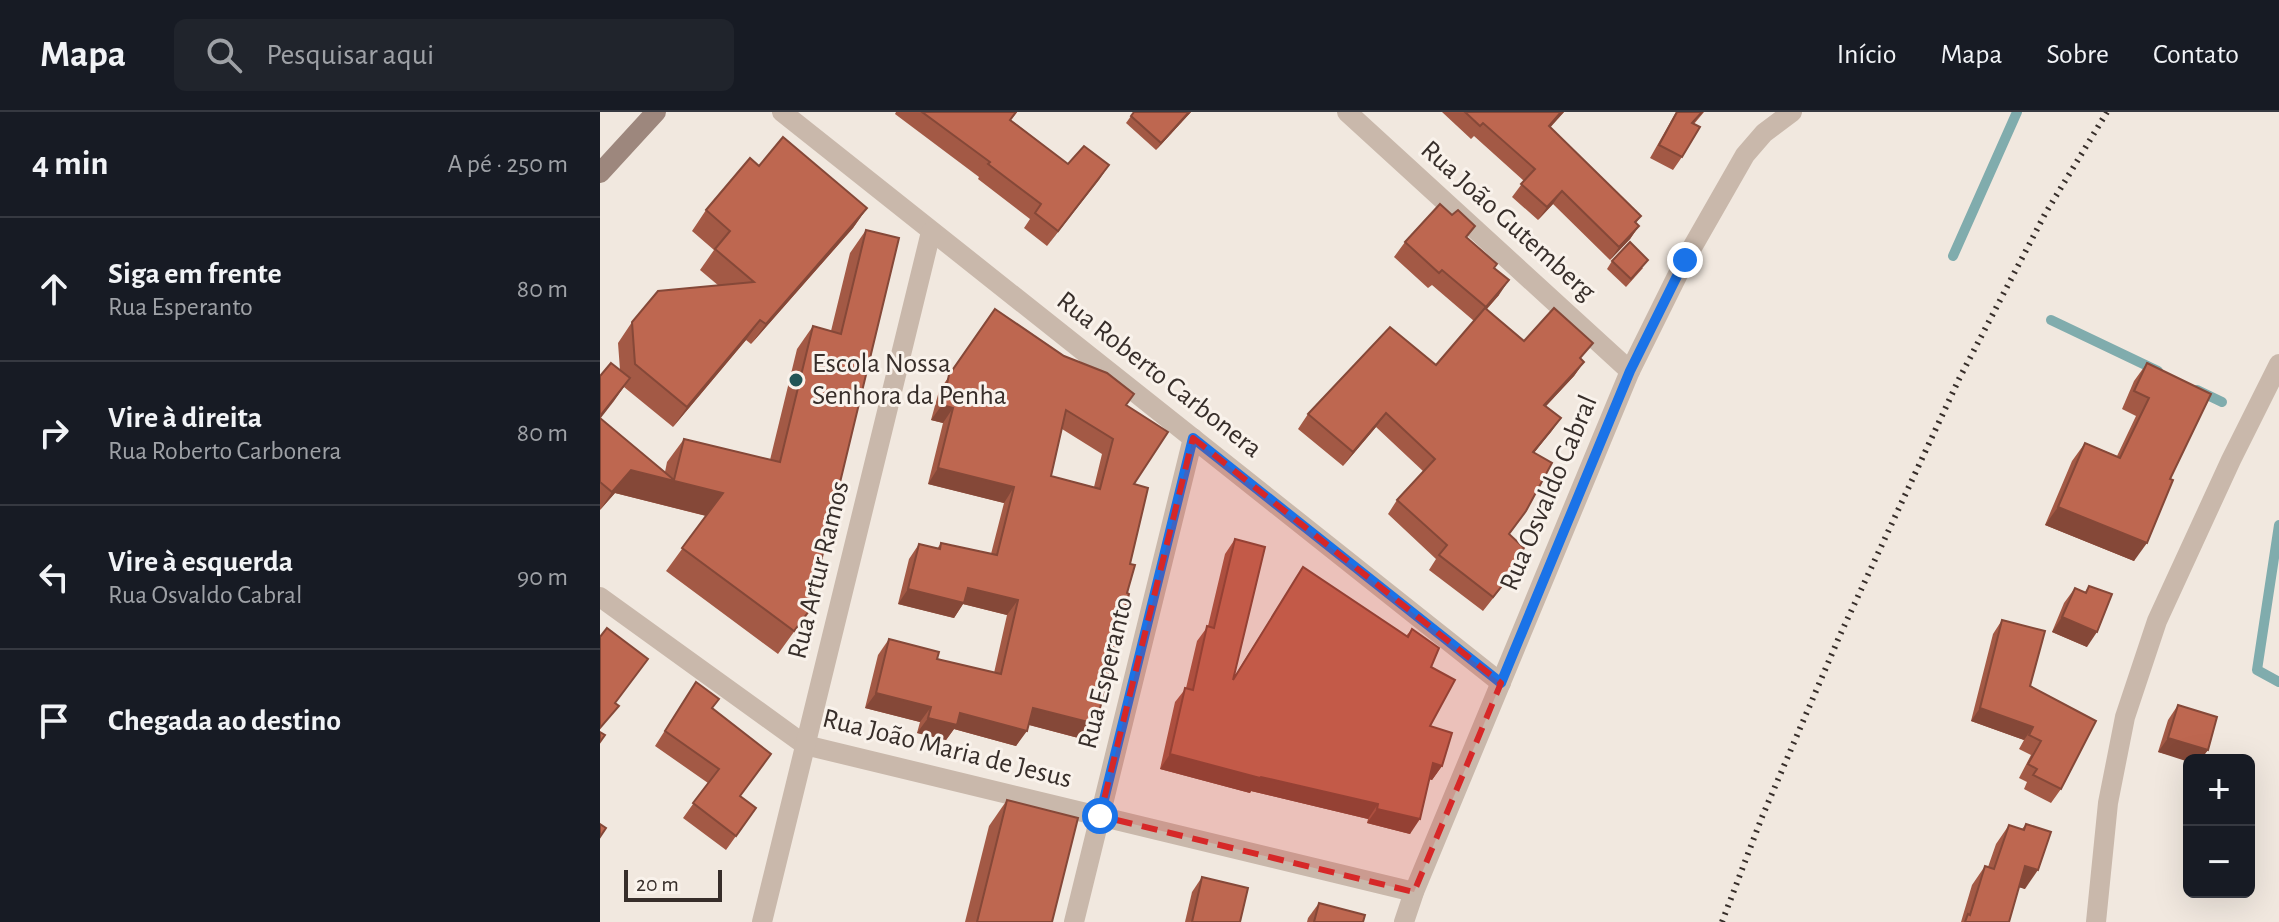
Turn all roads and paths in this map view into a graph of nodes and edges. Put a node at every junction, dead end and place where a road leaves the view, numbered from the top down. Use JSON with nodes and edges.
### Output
{"nodes":[{"id":1,"x":656,"y":112,"type":"edge"},
{"id":2,"x":782,"y":112,"type":"edge"},
{"id":3,"x":1347,"y":112,"type":"edge"},
{"id":4,"x":1792,"y":112,"type":"edge"},
{"id":5,"x":600,"y":173,"type":"edge"},
{"id":6,"x":931,"y":232,"type":"junction"},
{"id":7,"x":2279,"y":364,"type":"edge"},
{"id":8,"x":1630,"y":371,"type":"junction"},
{"id":9,"x":1193,"y":438,"type":"junction"},
{"id":10,"x":600,"y":597,"type":"edge"},
{"id":11,"x":1501,"y":683,"type":"junction"},
{"id":12,"x":805,"y":745,"type":"junction"},
{"id":13,"x":1100,"y":816,"type":"junction"},
{"id":14,"x":1414,"y":892,"type":"junction"},
{"id":15,"x":762,"y":922,"type":"edge"},
{"id":16,"x":1074,"y":922,"type":"edge"},
{"id":17,"x":1404,"y":922,"type":"edge"},
{"id":18,"x":2096,"y":922,"type":"edge"}],
"edges":[{"from":1,"to":5,"type":"street"},
{"from":2,"to":6,"type":"street","name":"Rua Roberto Carbonera"},
{"from":3,"to":8,"type":"street","name":"Rua João Gutemberg"},
{"from":4,"to":8,"type":"street","name":"Rua Osvaldo Cabral"},
{"from":6,"to":9,"type":"street","name":"Rua Roberto Carbonera"},
{"from":6,"to":12,"type":"street","name":"Rua Artur Ramos"},
{"from":7,"to":18,"type":"street"},
{"from":8,"to":11,"type":"street","name":"Rua Osvaldo Cabral"},
{"from":9,"to":11,"type":"street","name":"Rua Roberto Carbonera"},
{"from":9,"to":13,"type":"street","name":"Rua Esperanto"},
{"from":10,"to":12,"type":"street","name":"Rua João Maria de Jesus"},
{"from":11,"to":14,"type":"street","name":"Rua Osvaldo Cabral"},
{"from":12,"to":13,"type":"street","name":"Rua João Maria de Jesus"},
{"from":12,"to":15,"type":"street","name":"Rua Artur Ramos"},
{"from":13,"to":14,"type":"street","name":"Rua João Maria de Jesus"},
{"from":13,"to":16,"type":"street","name":"Rua Esperanto"},
{"from":14,"to":17,"type":"street","name":"Rua Osvaldo Cabral"}]}
